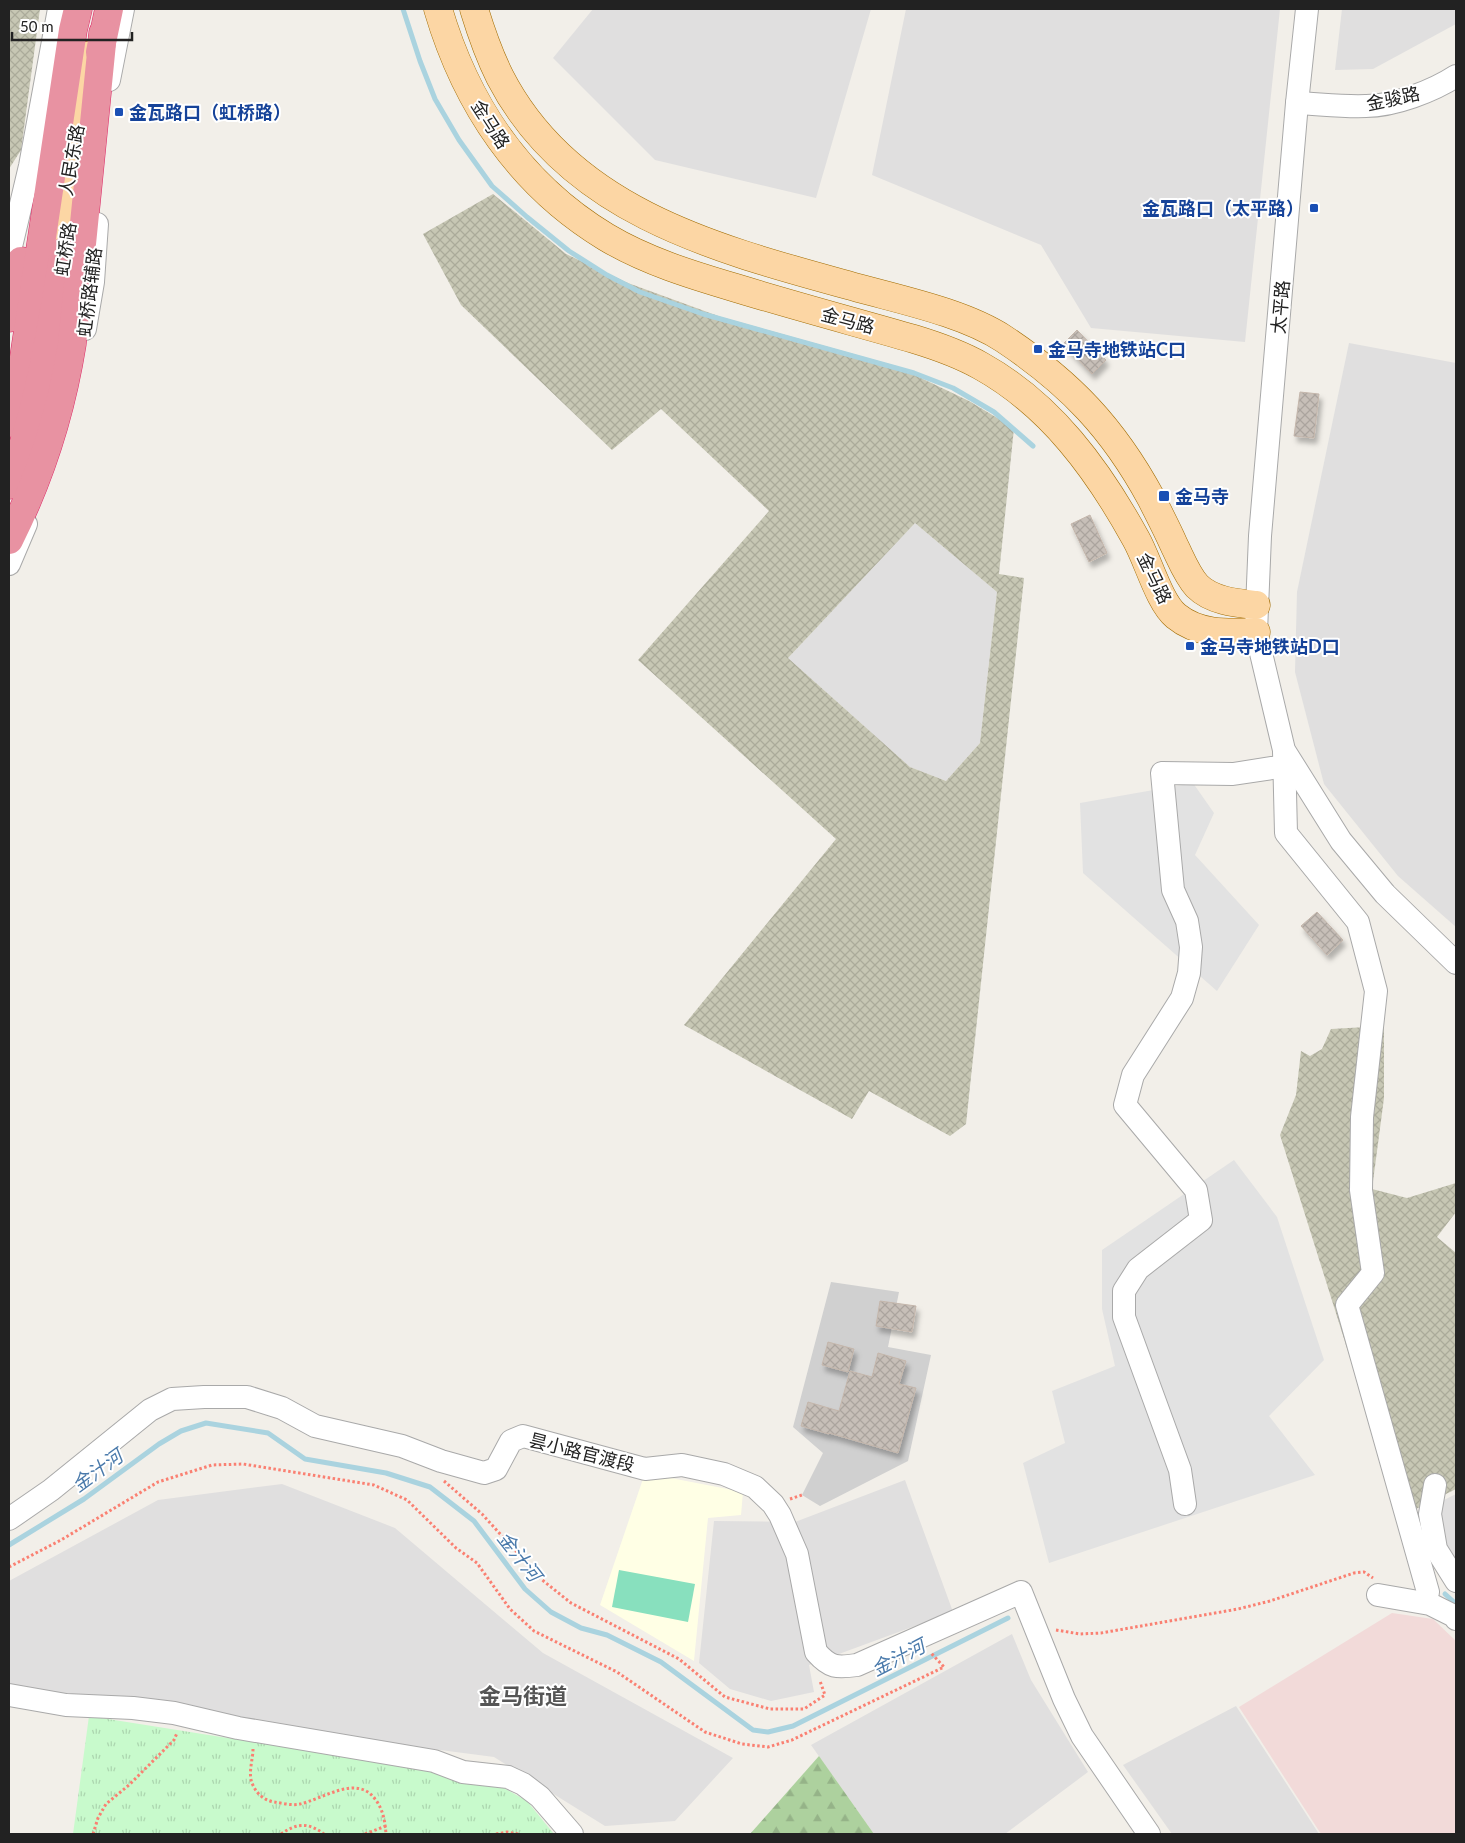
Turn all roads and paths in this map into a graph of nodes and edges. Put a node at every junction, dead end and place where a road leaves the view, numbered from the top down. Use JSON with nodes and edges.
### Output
{"nodes":[{"id":1,"x":90,"y":9,"type":"edge"},
{"id":2,"x":123,"y":9,"type":"edge"},
{"id":3,"x":438,"y":9,"type":"edge"},
{"id":4,"x":474,"y":9,"type":"edge"},
{"id":5,"x":1307,"y":9,"type":"edge"},
{"id":6,"x":70,"y":16,"type":"edge"},
{"id":7,"x":104,"y":17,"type":"edge"},
{"id":8,"x":1456,"y":76,"type":"edge"},
{"id":9,"x":1297,"y":103,"type":"junction"},
{"id":10,"x":9,"y":255,"type":"edge"},
{"id":11,"x":9,"y":318,"type":"edge"},
{"id":12,"x":9,"y":423,"type":"edge"},
{"id":13,"x":9,"y":428,"type":"edge"},
{"id":14,"x":9,"y":458,"type":"edge"},
{"id":15,"x":9,"y":485,"type":"edge"},
{"id":16,"x":9,"y":540,"type":"edge"},
{"id":17,"x":9,"y":564,"type":"edge"},
{"id":18,"x":1256,"y":605,"type":"junction"},
{"id":19,"x":1256,"y":632,"type":"junction"},
{"id":20,"x":1284,"y":758,"type":"junction"},
{"id":21,"x":1456,"y":963,"type":"edge"},
{"id":22,"x":441,"y":1461,"type":"junction"},
{"id":23,"x":1435,"y":1486,"type":"dead end"},
{"id":24,"x":1185,"y":1504,"type":"dead end"},
{"id":25,"x":9,"y":1518,"type":"edge"},
{"id":26,"x":9,"y":1567,"type":"edge"},
{"id":27,"x":1456,"y":1582,"type":"edge"},
{"id":28,"x":1378,"y":1587,"type":"joint"},
{"id":29,"x":1429,"y":1598,"type":"junction"},
{"id":30,"x":1456,"y":1619,"type":"edge"},
{"id":31,"x":1035,"y":1626,"type":"junction"},
{"id":32,"x":826,"y":1664,"type":"junction"},
{"id":33,"x":944,"y":1667,"type":"dead end"},
{"id":34,"x":9,"y":1695,"type":"edge"},
{"id":35,"x":183,"y":1715,"type":"junction"},
{"id":36,"x":252,"y":1730,"type":"junction"},
{"id":37,"x":386,"y":1826,"type":"junction"},
{"id":38,"x":93,"y":1834,"type":"edge"},
{"id":39,"x":281,"y":1834,"type":"edge"},
{"id":40,"x":324,"y":1834,"type":"edge"},
{"id":41,"x":366,"y":1834,"type":"edge"},
{"id":42,"x":386,"y":1834,"type":"edge"},
{"id":43,"x":496,"y":1834,"type":"edge"},
{"id":44,"x":518,"y":1834,"type":"edge"},
{"id":45,"x":572,"y":1834,"type":"edge"},
{"id":46,"x":1149,"y":1834,"type":"edge"}],
"edges":[{"from":1,"to":13,"type":"main road","name":"人民东路"},
{"from":2,"to":17,"type":"street","name":"虹桥路辅路"},
{"from":3,"to":19,"type":"main road","name":"金马路"},
{"from":4,"to":18,"type":"main road","name":"金马路"},
{"from":5,"to":9,"type":"street","name":"太平路"},
{"from":6,"to":10,"type":"street"},
{"from":6,"to":11,"type":"highway"},
{"from":6,"to":12,"type":"highway","name":"虹桥路"},
{"from":7,"to":14,"type":"main road","name":"人民东路"},
{"from":7,"to":15,"type":"highway","name":"虹桥路"},
{"from":7,"to":16,"type":"highway"},
{"from":8,"to":9,"type":"street","name":"金骏路"},
{"from":9,"to":18,"type":"street","name":"太平路"},
{"from":18,"to":19,"type":"street","name":"太平路"},
{"from":19,"to":20,"type":"street","name":"太平路"},
{"from":20,"to":21,"type":"street"},
{"from":20,"to":24,"type":"street"},
{"from":20,"to":29,"type":"street"},
{"from":22,"to":25,"type":"street","name":"昙小路官渡段"},
{"from":22,"to":32,"type":"path"},
{"from":22,"to":32,"type":"street","name":"昙小路官渡段"},
{"from":23,"to":27,"type":"street"},
{"from":26,"to":33,"type":"path"},
{"from":27,"to":29,"type":"street"},
{"from":28,"to":29,"type":"street"},
{"from":28,"to":31,"type":"path"},
{"from":29,"to":30,"type":"street"},
{"from":31,"to":32,"type":"street"},
{"from":31,"to":46,"type":"street"},
{"from":34,"to":35,"type":"street"},
{"from":35,"to":36,"type":"street"},
{"from":35,"to":38,"type":"path"},
{"from":36,"to":37,"type":"path"},
{"from":36,"to":45,"type":"street"},
{"from":37,"to":41,"type":"path"},
{"from":37,"to":42,"type":"path"},
{"from":39,"to":40,"type":"path"},
{"from":43,"to":44,"type":"path"}]}
